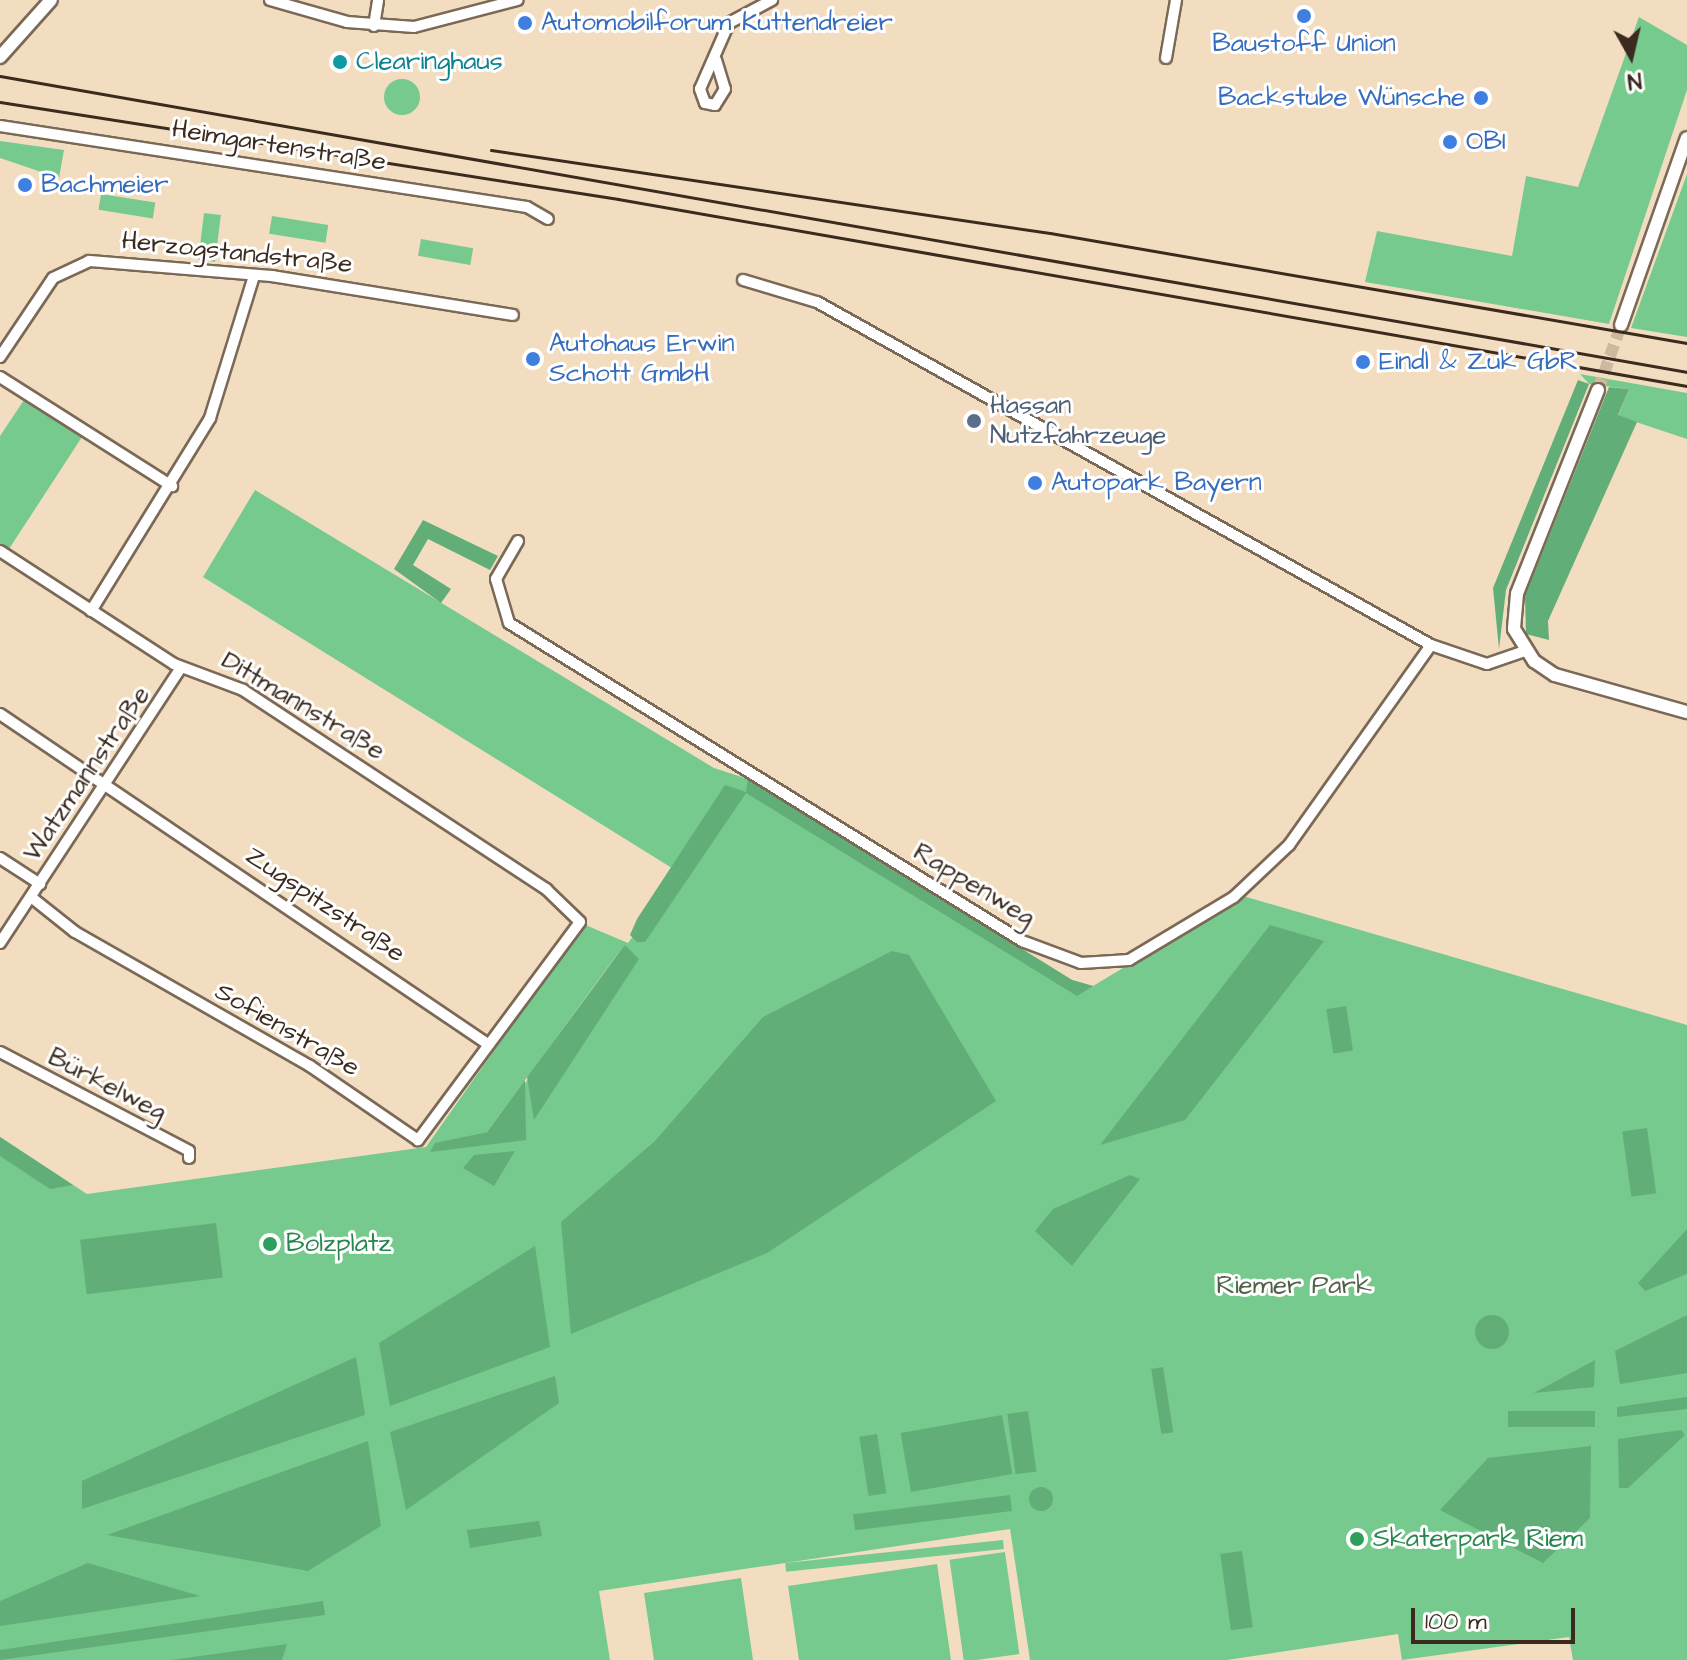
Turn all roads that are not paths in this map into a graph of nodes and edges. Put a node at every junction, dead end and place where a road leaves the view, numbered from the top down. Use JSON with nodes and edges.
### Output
{"nodes":[{"id":1,"x":51,"y":0,"type":"edge"},
{"id":2,"x":270,"y":0,"type":"edge"},
{"id":3,"x":378,"y":0,"type":"edge"},
{"id":4,"x":518,"y":0,"type":"edge"},
{"id":5,"x":772,"y":0,"type":"edge"},
{"id":6,"x":1176,"y":0,"type":"edge"},
{"id":7,"x":374,"y":26,"type":"junction"},
{"id":8,"x":0,"y":57,"type":"edge"},
{"id":9,"x":1166,"y":58,"type":"dead end"},
{"id":10,"x":716,"y":60,"type":"dead end"},
{"id":11,"x":0,"y":126,"type":"edge"},
{"id":12,"x":1687,"y":138,"type":"edge"},
{"id":13,"x":548,"y":219,"type":"dead end"},
{"id":14,"x":254,"y":276,"type":"junction"},
{"id":15,"x":743,"y":280,"type":"dead end"},
{"id":16,"x":513,"y":315,"type":"dead end"},
{"id":17,"x":1621,"y":325,"type":"tunnel mouth"},
{"id":18,"x":0,"y":357,"type":"edge"},
{"id":19,"x":0,"y":377,"type":"edge"},
{"id":20,"x":1598,"y":390,"type":"tunnel mouth"},
{"id":21,"x":172,"y":486,"type":"junction"},
{"id":22,"x":518,"y":541,"type":"dead end"},
{"id":23,"x":0,"y":551,"type":"edge"},
{"id":24,"x":91,"y":611,"type":"junction"},
{"id":25,"x":1431,"y":645,"type":"junction"},
{"id":26,"x":1525,"y":651,"type":"junction"},
{"id":27,"x":181,"y":667,"type":"junction"},
{"id":28,"x":1687,"y":712,"type":"edge"},
{"id":29,"x":0,"y":714,"type":"edge"},
{"id":30,"x":105,"y":786,"type":"junction"},
{"id":31,"x":0,"y":858,"type":"edge"},
{"id":32,"x":40,"y":884,"type":"junction"},
{"id":33,"x":31,"y":897,"type":"junction"},
{"id":34,"x":0,"y":943,"type":"edge"},
{"id":35,"x":489,"y":1045,"type":"junction"},
{"id":36,"x":0,"y":1052,"type":"edge"},
{"id":37,"x":189,"y":1158,"type":"dead end"}],
"edges":[{"from":1,"to":8,"type":"street"},
{"from":2,"to":7,"type":"street"},
{"from":3,"to":7,"type":"street"},
{"from":4,"to":7,"type":"street"},
{"from":5,"to":10,"type":"street"},
{"from":6,"to":9,"type":"street"},
{"from":11,"to":13,"type":"street","name":"Heimgartenstraße"},
{"from":12,"to":17,"type":"street"},
{"from":14,"to":16,"type":"street","name":"Herzogstandstraße"},
{"from":14,"to":18,"type":"street","name":"Herzogstandstraße"},
{"from":14,"to":21,"type":"street"},
{"from":15,"to":25,"type":"street"},
{"from":19,"to":21,"type":"street"},
{"from":20,"to":26,"type":"street"},
{"from":21,"to":24,"type":"street"},
{"from":22,"to":25,"type":"street","name":"Rappenweg"},
{"from":23,"to":24,"type":"street","name":"Dittmannstraße"},
{"from":24,"to":27,"type":"street","name":"Dittmannstraße"},
{"from":25,"to":26,"type":"street"},
{"from":26,"to":28,"type":"street"},
{"from":27,"to":30,"type":"street","name":"Watzmannstraße"},
{"from":27,"to":35,"type":"street","name":"Dittmannstraße"},
{"from":29,"to":30,"type":"street","name":"Zugspitzstraße"},
{"from":30,"to":32,"type":"street","name":"Watzmannstraße"},
{"from":30,"to":35,"type":"street","name":"Zugspitzstraße"},
{"from":31,"to":32,"type":"street"},
{"from":32,"to":33,"type":"street","name":"Watzmannstraße"},
{"from":33,"to":34,"type":"street","name":"Watzmannstraße"},
{"from":33,"to":35,"type":"street","name":"Sofienstraße"},
{"from":36,"to":37,"type":"street","name":"Bürkelweg"}]}
